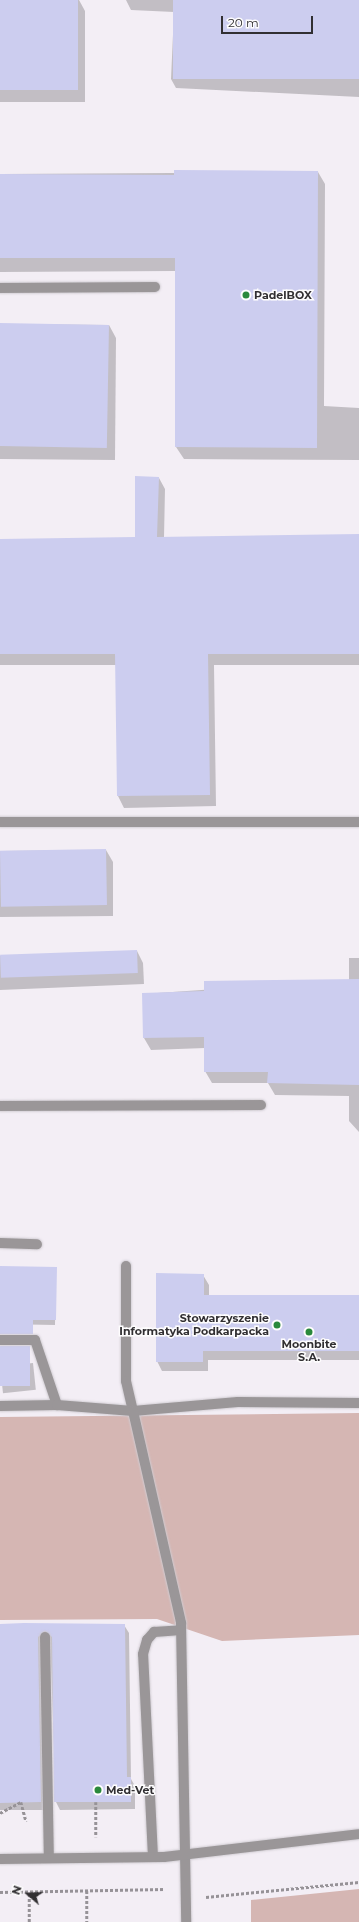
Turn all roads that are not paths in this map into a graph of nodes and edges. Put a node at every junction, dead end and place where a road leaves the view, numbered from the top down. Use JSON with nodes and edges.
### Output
{"nodes":[{"id":1,"x":155,"y":287,"type":"dead end"},
{"id":2,"x":0,"y":288,"type":"edge"},
{"id":3,"x":0,"y":822,"type":"edge"},
{"id":4,"x":359,"y":822,"type":"edge"},
{"id":5,"x":261,"y":1105,"type":"dead end"},
{"id":6,"x":0,"y":1106,"type":"edge"},
{"id":7,"x":0,"y":1243,"type":"edge"},
{"id":8,"x":37,"y":1244,"type":"dead end"},
{"id":9,"x":126,"y":1266,"type":"dead end"},
{"id":10,"x":0,"y":1340,"type":"edge"},
{"id":11,"x":359,"y":1403,"type":"edge"},
{"id":12,"x":57,"y":1405,"type":"junction"},
{"id":13,"x":0,"y":1406,"type":"edge"},
{"id":14,"x":133,"y":1411,"type":"junction"},
{"id":15,"x":181,"y":1630,"type":"junction"},
{"id":16,"x":45,"y":1637,"type":"dead end"},
{"id":17,"x":359,"y":1834,"type":"edge"},
{"id":18,"x":187,"y":1854,"type":"junction"},
{"id":19,"x":153,"y":1857,"type":"junction"},
{"id":20,"x":49,"y":1858,"type":"junction"},
{"id":21,"x":0,"y":1859,"type":"edge"},
{"id":22,"x":186,"y":1922,"type":"edge"}],
"edges":[{"from":1,"to":2,"type":"street"},
{"from":3,"to":4,"type":"street"},
{"from":5,"to":6,"type":"street"},
{"from":7,"to":8,"type":"street"},
{"from":9,"to":14,"type":"street"},
{"from":10,"to":12,"type":"street"},
{"from":11,"to":14,"type":"street"},
{"from":12,"to":13,"type":"street"},
{"from":12,"to":14,"type":"street"},
{"from":14,"to":15,"type":"street"},
{"from":15,"to":18,"type":"street"},
{"from":15,"to":19,"type":"street"},
{"from":16,"to":20,"type":"street"},
{"from":17,"to":18,"type":"street"},
{"from":18,"to":19,"type":"street"},
{"from":18,"to":22,"type":"street"},
{"from":19,"to":20,"type":"street"},
{"from":20,"to":21,"type":"street"}]}
